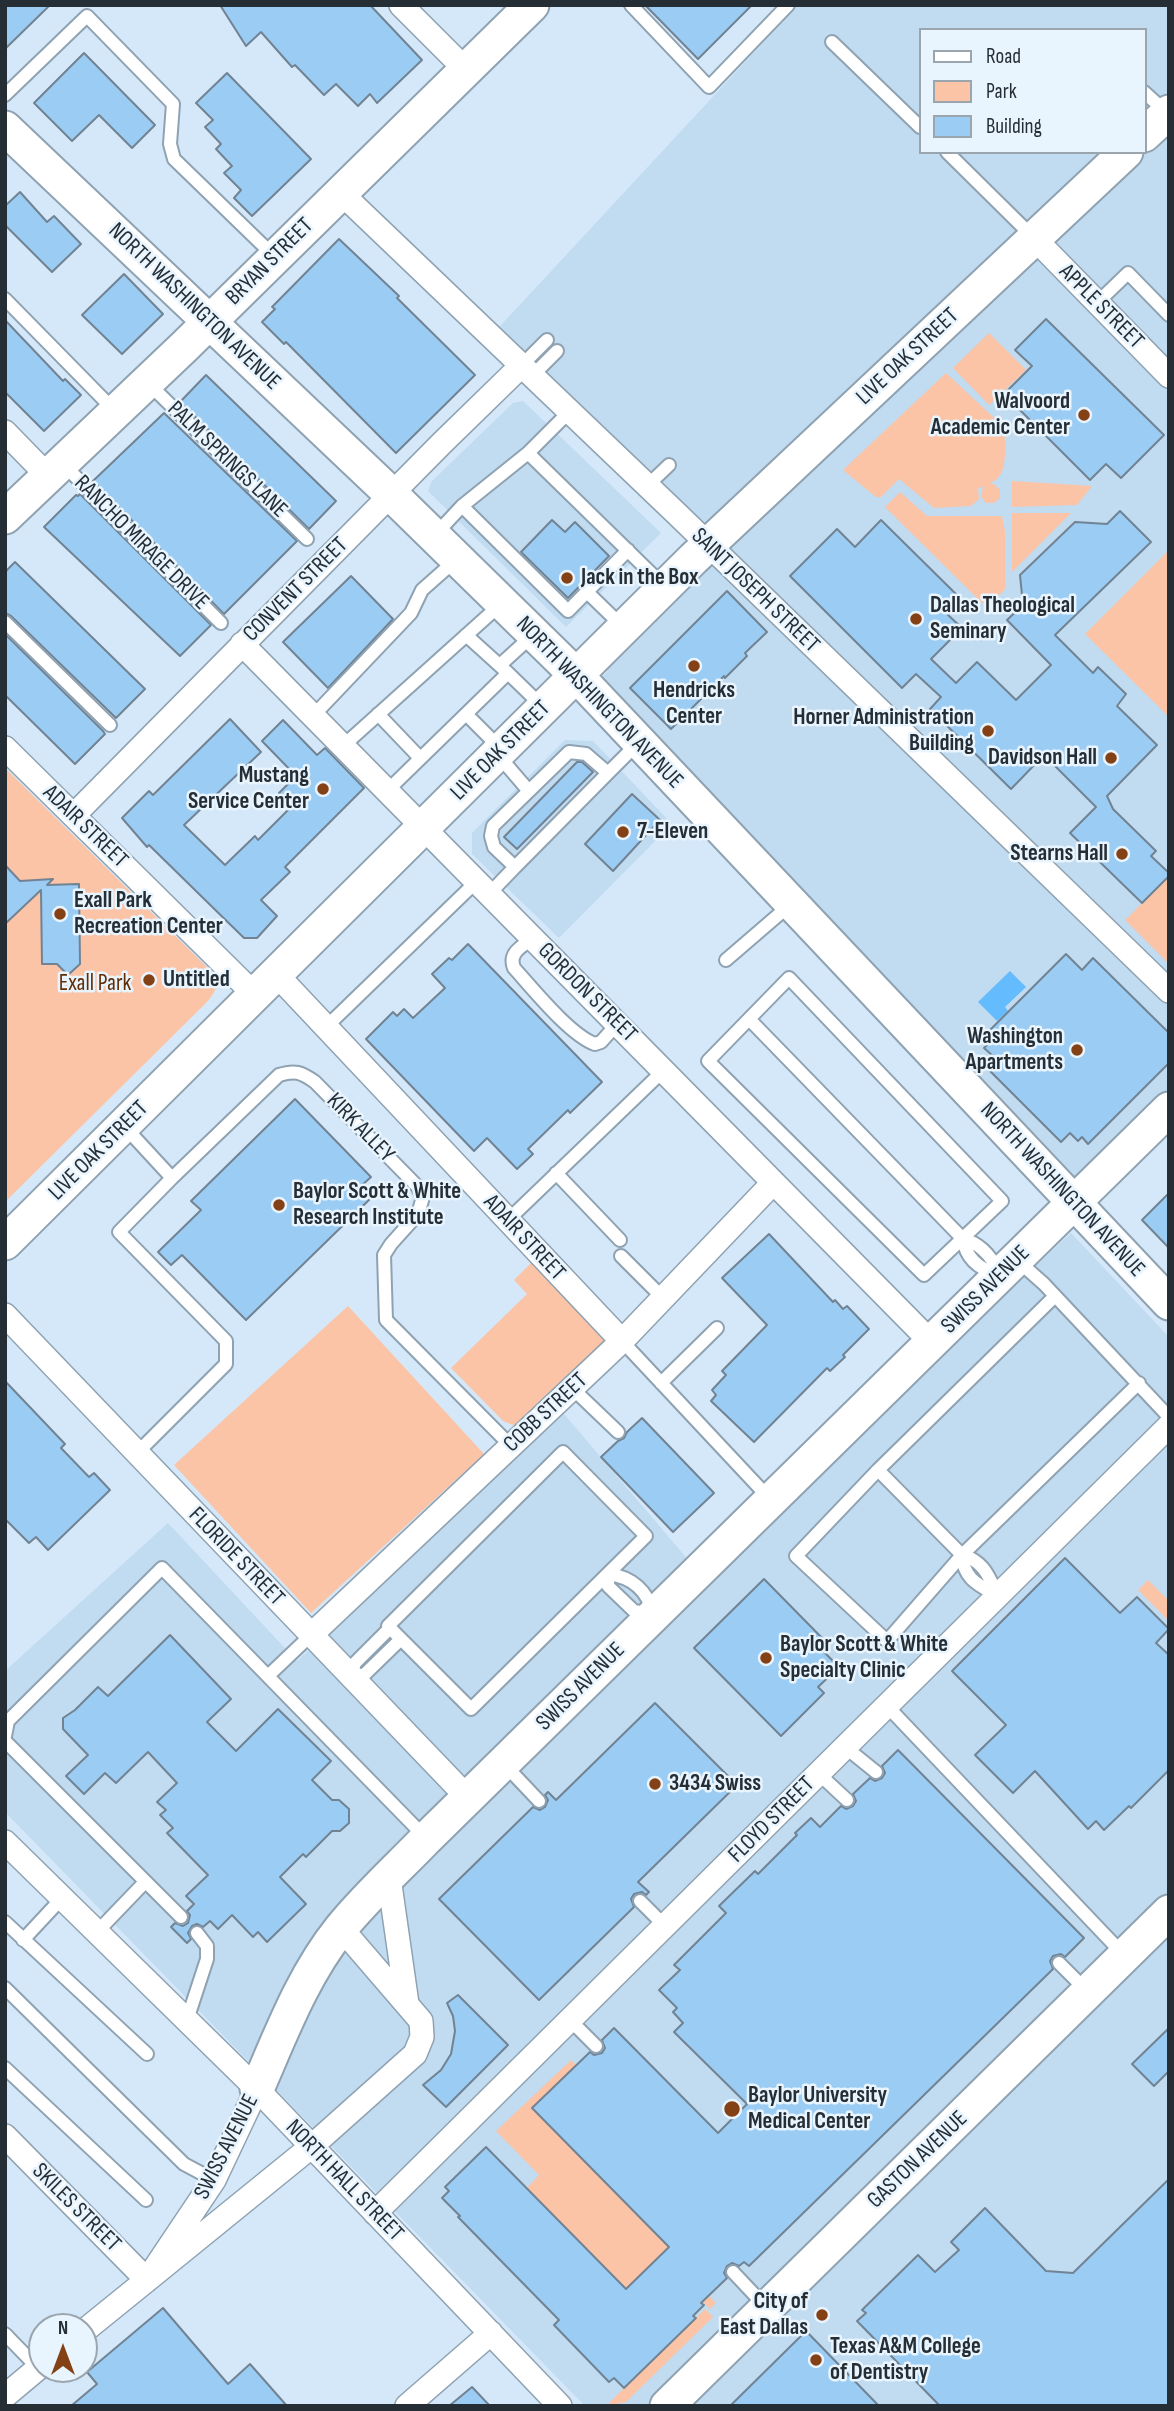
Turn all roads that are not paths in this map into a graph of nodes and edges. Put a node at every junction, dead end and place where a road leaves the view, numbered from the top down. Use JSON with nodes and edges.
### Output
{"nodes":[{"id":1,"x":401,"y":5,"type":"edge"},
{"id":2,"x":532,"y":5,"type":"edge"},
{"id":3,"x":631,"y":5,"type":"edge"},
{"id":4,"x":788,"y":5,"type":"edge"},
{"id":5,"x":832,"y":42,"type":"dead end"},
{"id":6,"x":466,"y":70,"type":"junction"},
{"id":7,"x":5,"y":95,"type":"edge"},
{"id":8,"x":918,"y":125,"type":"edge"},
{"id":9,"x":5,"y":128,"type":"edge"},
{"id":10,"x":949,"y":154,"type":"edge"},
{"id":11,"x":1124,"y":154,"type":"edge"},
{"id":12,"x":340,"y":192,"type":"junction"},
{"id":13,"x":1034,"y":238,"type":"junction"},
{"id":14,"x":275,"y":257,"type":"junction"},
{"id":15,"x":5,"y":299,"type":"edge"},
{"id":16,"x":1097,"y":303,"type":"junction"},
{"id":17,"x":1169,"y":315,"type":"edge"},
{"id":18,"x":209,"y":322,"type":"junction"},
{"id":19,"x":547,"y":341,"type":"dead end"},
{"id":20,"x":556,"y":351,"type":"dead end"},
{"id":21,"x":525,"y":372,"type":"junction"},
{"id":22,"x":1169,"y":376,"type":"edge"},
{"id":23,"x":147,"y":382,"type":"junction"},
{"id":24,"x":115,"y":412,"type":"junction"},
{"id":25,"x":568,"y":412,"type":"junction"},
{"id":26,"x":5,"y":432,"type":"edge"},
{"id":27,"x":528,"y":453,"type":"junction"},
{"id":28,"x":669,"y":465,"type":"dead end"},
{"id":29,"x":55,"y":470,"type":"junction"},
{"id":30,"x":648,"y":486,"type":"junction"},
{"id":31,"x":391,"y":495,"type":"junction"},
{"id":32,"x":462,"y":506,"type":"junction"},
{"id":33,"x":5,"y":517,"type":"edge"},
{"id":34,"x":434,"y":536,"type":"junction"},
{"id":35,"x":307,"y":539,"type":"dead end"},
{"id":36,"x":708,"y":545,"type":"junction"},
{"id":37,"x":628,"y":550,"type":"junction"},
{"id":38,"x":457,"y":559,"type":"junction"},
{"id":39,"x":665,"y":587,"type":"junction"},
{"id":40,"x":587,"y":592,"type":"junction"},
{"id":41,"x":502,"y":603,"type":"junction"},
{"id":42,"x":5,"y":622,"type":"edge"},
{"id":43,"x":220,"y":623,"type":"dead end"},
{"id":44,"x":625,"y":629,"type":"junction"},
{"id":45,"x":535,"y":634,"type":"junction"},
{"id":46,"x":466,"y":635,"type":"junction"},
{"id":47,"x":242,"y":644,"type":"junction"},
{"id":48,"x":504,"y":669,"type":"junction"},
{"id":49,"x":577,"y":676,"type":"junction"},
{"id":50,"x":544,"y":708,"type":"junction"},
{"id":51,"x":378,"y":714,"type":"junction"},
{"id":52,"x":466,"y":714,"type":"junction"},
{"id":53,"x":313,"y":716,"type":"junction"},
{"id":54,"x":110,"y":726,"type":"dead end"},
{"id":55,"x":639,"y":743,"type":"junction"},
{"id":56,"x":343,"y":746,"type":"junction"},
{"id":57,"x":5,"y":748,"type":"edge"},
{"id":58,"x":500,"y":752,"type":"junction"},
{"id":59,"x":421,"y":758,"type":"junction"},
{"id":60,"x":608,"y":773,"type":"junction"},
{"id":61,"x":528,"y":790,"type":"junction"},
{"id":62,"x":387,"y":791,"type":"junction"},
{"id":63,"x":74,"y":815,"type":"junction"},
{"id":64,"x":424,"y":828,"type":"junction"},
{"id":65,"x":515,"y":867,"type":"junction"},
{"id":66,"x":482,"y":888,"type":"junction"},
{"id":67,"x":791,"y":904,"type":"junction"},
{"id":68,"x":533,"y":938,"type":"junction"},
{"id":69,"x":726,"y":960,"type":"dead end"},
{"id":70,"x":265,"y":985,"type":"junction"},
{"id":71,"x":1169,"y":992,"type":"edge"},
{"id":72,"x":749,"y":1019,"type":"junction"},
{"id":73,"x":618,"y":1023,"type":"junction"},
{"id":74,"x":325,"y":1028,"type":"junction"},
{"id":75,"x":663,"y":1070,"type":"junction"},
{"id":76,"x":1169,"y":1109,"type":"edge"},
{"id":77,"x":124,"y":1126,"type":"junction"},
{"id":78,"x":556,"y":1173,"type":"junction"},
{"id":79,"x":172,"y":1178,"type":"junction"},
{"id":80,"x":773,"y":1182,"type":"junction"},
{"id":81,"x":1074,"y":1203,"type":"junction"},
{"id":82,"x":508,"y":1220,"type":"junction"},
{"id":83,"x":963,"y":1239,"type":"junction"},
{"id":84,"x":620,"y":1240,"type":"dead end"},
{"id":85,"x":5,"y":1242,"type":"edge"},
{"id":86,"x":621,"y":1256,"type":"dead end"},
{"id":87,"x":1009,"y":1267,"type":"junction"},
{"id":88,"x":1055,"y":1296,"type":"junction"},
{"id":89,"x":663,"y":1298,"type":"junction"},
{"id":90,"x":1169,"y":1303,"type":"edge"},
{"id":91,"x":5,"y":1315,"type":"edge"},
{"id":92,"x":717,"y":1328,"type":"dead end"},
{"id":93,"x":622,"y":1341,"type":"junction"},
{"id":94,"x":932,"y":1343,"type":"junction"},
{"id":95,"x":661,"y":1383,"type":"junction"},
{"id":96,"x":1139,"y":1383,"type":"junction"},
{"id":97,"x":572,"y":1388,"type":"junction"},
{"id":98,"x":1169,"y":1417,"type":"edge"},
{"id":99,"x":1169,"y":1426,"type":"edge"},
{"id":100,"x":618,"y":1432,"type":"dead end"},
{"id":101,"x":511,"y":1446,"type":"junction"},
{"id":102,"x":137,"y":1453,"type":"junction"},
{"id":103,"x":877,"y":1470,"type":"junction"},
{"id":104,"x":772,"y":1501,"type":"junction"},
{"id":105,"x":962,"y":1556,"type":"junction"},
{"id":106,"x":608,"y":1573,"type":"junction"},
{"id":107,"x":998,"y":1596,"type":"junction"},
{"id":108,"x":653,"y":1615,"type":"junction"},
{"id":109,"x":390,"y":1628,"type":"junction"},
{"id":110,"x":311,"y":1635,"type":"junction"},
{"id":111,"x":401,"y":1639,"type":"junction"},
{"id":112,"x":269,"y":1675,"type":"junction"},
{"id":113,"x":350,"y":1677,"type":"junction"},
{"id":114,"x":887,"y":1706,"type":"junction"},
{"id":115,"x":5,"y":1739,"type":"edge"},
{"id":116,"x":845,"y":1747,"type":"junction"},
{"id":117,"x":504,"y":1763,"type":"junction"},
{"id":118,"x":876,"y":1772,"type":"dead end"},
{"id":119,"x":819,"y":1774,"type":"junction"},
{"id":120,"x":469,"y":1799,"type":"junction"},
{"id":121,"x":847,"y":1800,"type":"dead end"},
{"id":122,"x":540,"y":1801,"type":"dead end"},
{"id":123,"x":426,"y":1839,"type":"junction"},
{"id":124,"x":5,"y":1842,"type":"edge"},
{"id":125,"x":389,"y":1878,"type":"junction"},
{"id":126,"x":145,"y":1881,"type":"junction"},
{"id":127,"x":62,"y":1898,"type":"junction"},
{"id":128,"x":640,"y":1900,"type":"dead end"},
{"id":129,"x":1169,"y":1912,"type":"edge"},
{"id":130,"x":181,"y":1917,"type":"dead end"},
{"id":131,"x":5,"y":1922,"type":"edge"},
{"id":132,"x":665,"y":1926,"type":"junction"},
{"id":133,"x":341,"y":1928,"type":"junction"},
{"id":134,"x":97,"y":1932,"type":"junction"},
{"id":135,"x":197,"y":1933,"type":"dead end"},
{"id":136,"x":23,"y":1940,"type":"junction"},
{"id":137,"x":1125,"y":1956,"type":"junction"},
{"id":138,"x":1059,"y":1963,"type":"dead end"},
{"id":139,"x":5,"y":1988,"type":"edge"},
{"id":140,"x":1089,"y":1992,"type":"junction"},
{"id":141,"x":407,"y":2004,"type":"junction"},
{"id":142,"x":187,"y":2020,"type":"junction"},
{"id":143,"x":570,"y":2020,"type":"junction"},
{"id":144,"x":596,"y":2046,"type":"dead end"},
{"id":145,"x":147,"y":2054,"type":"dead end"},
{"id":146,"x":5,"y":2068,"type":"edge"},
{"id":147,"x":257,"y":2089,"type":"junction"},
{"id":148,"x":5,"y":2136,"type":"edge"},
{"id":149,"x":312,"y":2146,"type":"junction"},
{"id":150,"x":214,"y":2180,"type":"junction"},
{"id":151,"x":146,"y":2200,"type":"dead end"},
{"id":152,"x":375,"y":2213,"type":"junction"},
{"id":153,"x":733,"y":2272,"type":"dead end"},
{"id":154,"x":148,"y":2280,"type":"junction"},
{"id":155,"x":767,"y":2308,"type":"junction"},
{"id":156,"x":98,"y":2320,"type":"edge"},
{"id":157,"x":491,"y":2333,"type":"junction"},
{"id":158,"x":5,"y":2334,"type":"edge"},
{"id":159,"x":28,"y":2356,"type":"edge"},
{"id":160,"x":28,"y":2377,"type":"edge"},
{"id":161,"x":5,"y":2396,"type":"edge"},
{"id":162,"x":407,"y":2406,"type":"edge"},
{"id":163,"x":560,"y":2406,"type":"edge"},
{"id":164,"x":667,"y":2406,"type":"edge"}],
"edges":[{"from":1,"to":6,"type":"street"},
{"from":2,"to":6,"type":"street","name":"BRYAN STREET"},
{"from":3,"to":4,"type":"lane"},
{"from":5,"to":8,"type":"lane"},
{"from":6,"to":12,"type":"street","name":"BRYAN STREET"},
{"from":7,"to":14,"type":"lane"},
{"from":9,"to":18,"type":"street","name":"NORTH WASHINGTON AVENUE"},
{"from":10,"to":13,"type":"lane"},
{"from":11,"to":13,"type":"street","name":"LIVE OAK STREET"},
{"from":12,"to":14,"type":"street","name":"BRYAN STREET"},
{"from":12,"to":21,"type":"street","name":"SAINT JOSEPH STREET"},
{"from":13,"to":16,"type":"street","name":"APPLE STREET"},
{"from":13,"to":36,"type":"street","name":"LIVE OAK STREET"},
{"from":14,"to":18,"type":"street","name":"BRYAN STREET"},
{"from":15,"to":24,"type":"lane"},
{"from":16,"to":17,"type":"lane"},
{"from":16,"to":22,"type":"street","name":"APPLE STREET"},
{"from":18,"to":23,"type":"street","name":"BRYAN STREET"},
{"from":18,"to":31,"type":"street","name":"NORTH WASHINGTON AVENUE"},
{"from":19,"to":21,"type":"lane"},
{"from":20,"to":21,"type":"lane"},
{"from":21,"to":25,"type":"street","name":"SAINT JOSEPH STREET"},
{"from":21,"to":31,"type":"street","name":"CONVENT STREET"},
{"from":23,"to":24,"type":"street","name":"BRYAN STREET"},
{"from":23,"to":35,"type":"lane","name":"PALM SPRINGS LANE"},
{"from":24,"to":29,"type":"street","name":"BRYAN STREET"},
{"from":25,"to":27,"type":"lane"},
{"from":25,"to":30,"type":"street","name":"SAINT JOSEPH STREET"},
{"from":26,"to":29,"type":"street"},
{"from":27,"to":32,"type":"lane"},
{"from":27,"to":37,"type":"lane"},
{"from":28,"to":30,"type":"lane"},
{"from":29,"to":33,"type":"street","name":"BRYAN STREET"},
{"from":29,"to":43,"type":"lane","name":"RANCHO MIRAGE DRIVE"},
{"from":30,"to":36,"type":"street","name":"SAINT JOSEPH STREET"},
{"from":31,"to":34,"type":"street","name":"NORTH WASHINGTON AVENUE"},
{"from":31,"to":47,"type":"street","name":"CONVENT STREET"},
{"from":32,"to":34,"type":"lane"},
{"from":32,"to":40,"type":"lane"},
{"from":34,"to":38,"type":"street","name":"NORTH WASHINGTON AVENUE"},
{"from":36,"to":39,"type":"street","name":"LIVE OAK STREET"},
{"from":36,"to":71,"type":"street","name":"SAINT JOSEPH STREET"},
{"from":37,"to":39,"type":"lane"},
{"from":37,"to":40,"type":"lane"},
{"from":38,"to":41,"type":"street","name":"NORTH WASHINGTON AVENUE"},
{"from":38,"to":53,"type":"lane"},
{"from":39,"to":44,"type":"street","name":"LIVE OAK STREET"},
{"from":40,"to":44,"type":"lane"},
{"from":41,"to":45,"type":"street","name":"NORTH WASHINGTON AVENUE"},
{"from":41,"to":46,"type":"lane"},
{"from":42,"to":54,"type":"lane"},
{"from":44,"to":49,"type":"street","name":"LIVE OAK STREET"},
{"from":45,"to":48,"type":"lane"},
{"from":45,"to":49,"type":"street","name":"NORTH WASHINGTON AVENUE"},
{"from":46,"to":48,"type":"lane"},
{"from":46,"to":51,"type":"lane"},
{"from":47,"to":53,"type":"street","name":"GORDON STREET"},
{"from":47,"to":63,"type":"street","name":"CONVENT STREET"},
{"from":48,"to":50,"type":"lane"},
{"from":48,"to":52,"type":"lane"},
{"from":49,"to":50,"type":"street","name":"LIVE OAK STREET"},
{"from":49,"to":55,"type":"street","name":"NORTH WASHINGTON AVENUE"},
{"from":50,"to":58,"type":"street","name":"LIVE OAK STREET"},
{"from":51,"to":56,"type":"lane"},
{"from":51,"to":59,"type":"lane"},
{"from":52,"to":58,"type":"lane"},
{"from":52,"to":59,"type":"lane"},
{"from":53,"to":56,"type":"street","name":"GORDON STREET"},
{"from":55,"to":60,"type":"lane"},
{"from":55,"to":67,"type":"street","name":"NORTH WASHINGTON AVENUE"},
{"from":56,"to":62,"type":"street","name":"GORDON STREET"},
{"from":57,"to":63,"type":"street","name":"ADAIR STREET"},
{"from":58,"to":61,"type":"lane"},
{"from":58,"to":64,"type":"street","name":"LIVE OAK STREET"},
{"from":59,"to":62,"type":"lane"},
{"from":60,"to":61,"type":"lane"},
{"from":60,"to":65,"type":"lane"},
{"from":61,"to":65,"type":"lane"},
{"from":62,"to":64,"type":"street","name":"GORDON STREET"},
{"from":63,"to":70,"type":"street","name":"ADAIR STREET"},
{"from":64,"to":66,"type":"street","name":"GORDON STREET"},
{"from":64,"to":70,"type":"street","name":"LIVE OAK STREET"},
{"from":65,"to":66,"type":"lane"},
{"from":66,"to":68,"type":"street","name":"GORDON STREET"},
{"from":66,"to":74,"type":"lane"},
{"from":67,"to":69,"type":"lane"},
{"from":67,"to":81,"type":"street","name":"NORTH WASHINGTON AVENUE"},
{"from":68,"to":73,"type":"street","name":"GORDON STREET"},
{"from":68,"to":73,"type":"lane"},
{"from":70,"to":74,"type":"street","name":"ADAIR STREET"},
{"from":70,"to":77,"type":"street","name":"LIVE OAK STREET"},
{"from":72,"to":83,"type":"lane"},
{"from":72,"to":83,"type":"lane"},
{"from":72,"to":83,"type":"lane"},
{"from":73,"to":75,"type":"street","name":"GORDON STREET"},
{"from":74,"to":82,"type":"street","name":"ADAIR STREET"},
{"from":75,"to":78,"type":"lane"},
{"from":75,"to":80,"type":"street","name":"GORDON STREET"},
{"from":76,"to":81,"type":"street","name":"SWISS AVENUE"},
{"from":77,"to":79,"type":"lane"},
{"from":77,"to":85,"type":"street","name":"LIVE OAK STREET"},
{"from":78,"to":82,"type":"lane"},
{"from":78,"to":84,"type":"lane"},
{"from":79,"to":101,"type":"lane","name":"KIRK ALLEY"},
{"from":79,"to":102,"type":"lane"},
{"from":80,"to":89,"type":"street","name":"COBB STREET"},
{"from":80,"to":94,"type":"street","name":"GORDON STREET"},
{"from":81,"to":87,"type":"street","name":"SWISS AVENUE"},
{"from":81,"to":90,"type":"street","name":"NORTH WASHINGTON AVENUE"},
{"from":82,"to":93,"type":"street","name":"ADAIR STREET"},
{"from":83,"to":87,"type":"lane"},
{"from":86,"to":89,"type":"lane"},
{"from":87,"to":88,"type":"lane"},
{"from":87,"to":94,"type":"street","name":"SWISS AVENUE"},
{"from":88,"to":96,"type":"lane"},
{"from":88,"to":103,"type":"lane"},
{"from":89,"to":93,"type":"street","name":"COBB STREET"},
{"from":91,"to":102,"type":"street","name":"FLORIDE STREET"},
{"from":92,"to":95,"type":"lane"},
{"from":93,"to":95,"type":"lane","name":"ADAIR STREET"},
{"from":93,"to":97,"type":"street","name":"COBB STREET"},
{"from":94,"to":104,"type":"street","name":"SWISS AVENUE"},
{"from":95,"to":104,"type":"lane","name":"ADAIR STREET"},
{"from":96,"to":98,"type":"lane"},
{"from":96,"to":105,"type":"lane"},
{"from":97,"to":100,"type":"lane"},
{"from":97,"to":101,"type":"street","name":"COBB STREET"},
{"from":99,"to":107,"type":"street","name":"FLOYD STREET"},
{"from":101,"to":110,"type":"street","name":"COBB STREET"},
{"from":102,"to":110,"type":"street","name":"FLORIDE STREET"},
{"from":103,"to":105,"type":"lane"},
{"from":103,"to":105,"type":"lane"},
{"from":104,"to":108,"type":"street","name":"SWISS AVENUE"},
{"from":105,"to":107,"type":"lane"},
{"from":106,"to":108,"type":"lane"},
{"from":106,"to":108,"type":"lane"},
{"from":106,"to":109,"type":"lane"},
{"from":106,"to":111,"type":"lane"},
{"from":107,"to":114,"type":"street","name":"FLOYD STREET"},
{"from":108,"to":117,"type":"street","name":"SWISS AVENUE"},
{"from":109,"to":111,"type":"lane"},
{"from":109,"to":113,"type":"lane"},
{"from":110,"to":112,"type":"lane"},
{"from":110,"to":113,"type":"street","name":"FLORIDE STREET"},
{"from":111,"to":113,"type":"lane"},
{"from":112,"to":115,"type":"lane"},
{"from":112,"to":123,"type":"lane"},
{"from":113,"to":120,"type":"street","name":"FLORIDE STREET"},
{"from":114,"to":116,"type":"street","name":"FLOYD STREET"},
{"from":114,"to":137,"type":"lane"},
{"from":115,"to":126,"type":"lane"},
{"from":116,"to":118,"type":"lane"},
{"from":116,"to":119,"type":"street","name":"FLOYD STREET"},
{"from":117,"to":120,"type":"street","name":"SWISS AVENUE"},
{"from":117,"to":122,"type":"lane"},
{"from":119,"to":121,"type":"lane"},
{"from":119,"to":132,"type":"street","name":"FLOYD STREET"},
{"from":120,"to":123,"type":"street","name":"SWISS AVENUE"},
{"from":123,"to":125,"type":"street","name":"SWISS AVENUE"},
{"from":124,"to":127,"type":"street","name":"NORTH HALL STREET"},
{"from":125,"to":133,"type":"street","name":"SWISS AVENUE"},
{"from":125,"to":141,"type":"street"},
{"from":126,"to":130,"type":"lane"},
{"from":126,"to":134,"type":"lane"},
{"from":127,"to":134,"type":"street","name":"NORTH HALL STREET"},
{"from":127,"to":136,"type":"lane"},
{"from":128,"to":132,"type":"lane"},
{"from":129,"to":137,"type":"street","name":"GASTON AVENUE"},
{"from":131,"to":136,"type":"lane"},
{"from":132,"to":143,"type":"street","name":"FLOYD STREET"},
{"from":133,"to":141,"type":"street"},
{"from":133,"to":147,"type":"street","name":"SWISS AVENUE"},
{"from":134,"to":142,"type":"street","name":"NORTH HALL STREET"},
{"from":135,"to":142,"type":"lane"},
{"from":136,"to":145,"type":"lane"},
{"from":137,"to":140,"type":"street","name":"GASTON AVENUE"},
{"from":138,"to":140,"type":"lane"},
{"from":139,"to":150,"type":"lane"},
{"from":140,"to":155,"type":"street","name":"GASTON AVENUE"},
{"from":141,"to":149,"type":"street"},
{"from":142,"to":147,"type":"street","name":"NORTH HALL STREET"},
{"from":143,"to":144,"type":"lane"},
{"from":143,"to":152,"type":"street","name":"FLOYD STREET"},
{"from":146,"to":151,"type":"lane"},
{"from":147,"to":149,"type":"street","name":"NORTH HALL STREET"},
{"from":147,"to":150,"type":"street","name":"SWISS AVENUE"},
{"from":148,"to":154,"type":"street","name":"SKILES STREET"},
{"from":149,"to":152,"type":"street","name":"NORTH HALL STREET"},
{"from":149,"to":154,"type":"street"},
{"from":150,"to":154,"type":"street","name":"SWISS AVENUE"},
{"from":152,"to":157,"type":"street","name":"NORTH HALL STREET"},
{"from":153,"to":155,"type":"lane"},
{"from":154,"to":156,"type":"street","name":"SWISS AVENUE"},
{"from":155,"to":164,"type":"street","name":"GASTON AVENUE"},
{"from":157,"to":162,"type":"street"},
{"from":157,"to":163,"type":"street","name":"NORTH HALL STREET"},
{"from":158,"to":159,"type":"lane"},
{"from":160,"to":161,"type":"street"}]}
